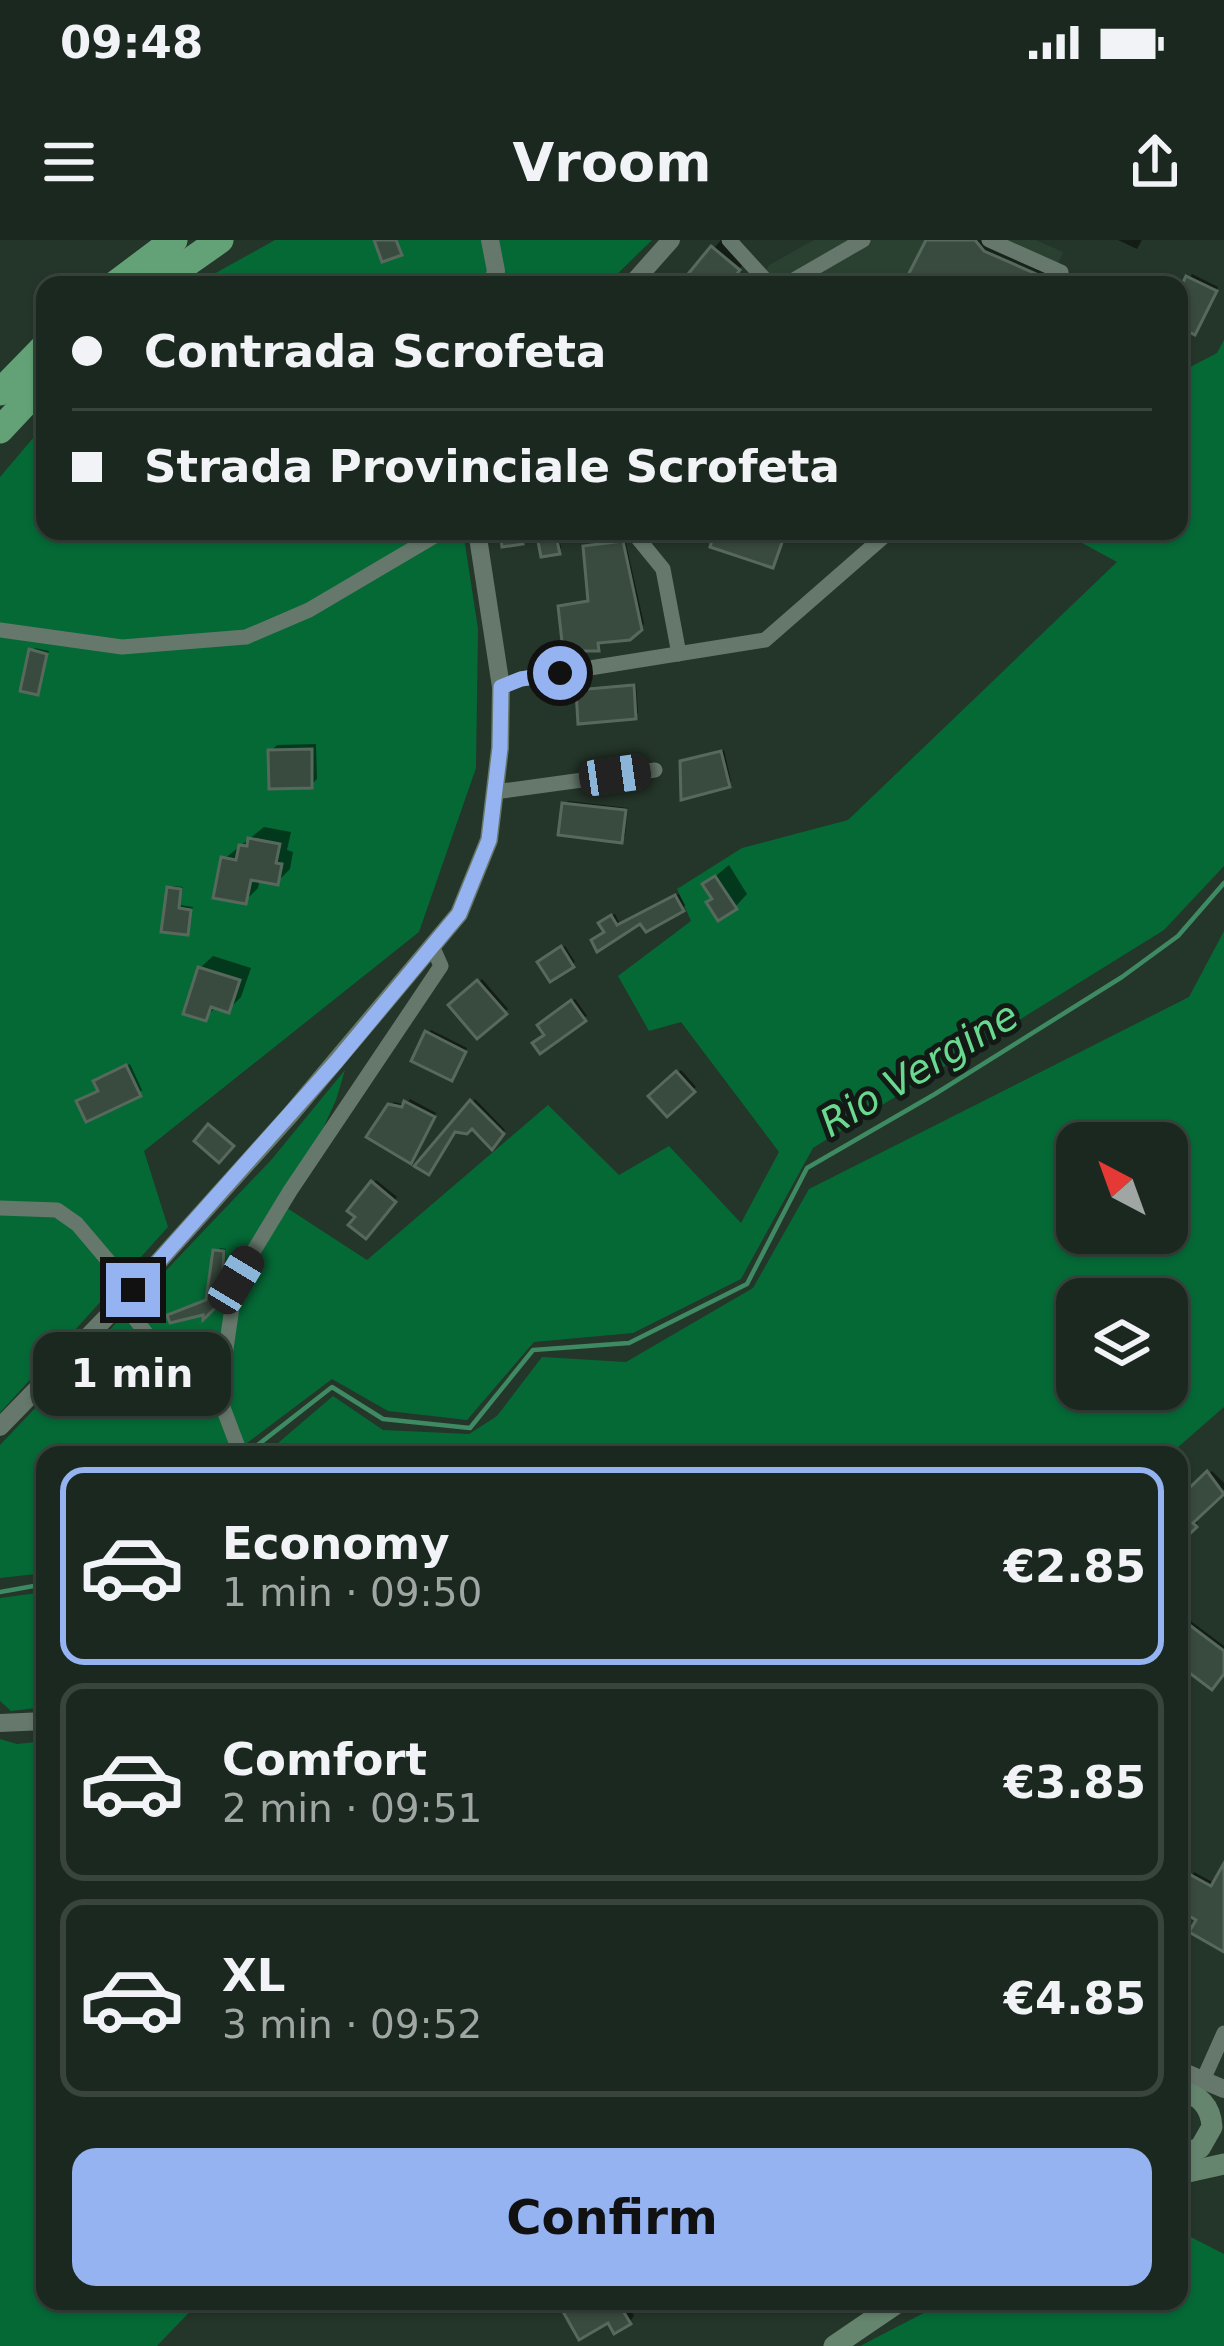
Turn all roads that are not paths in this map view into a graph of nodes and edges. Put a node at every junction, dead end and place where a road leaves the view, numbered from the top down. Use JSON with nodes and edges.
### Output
{"nodes":[{"id":1,"x":174,"y":240,"type":"edge"},
{"id":2,"x":220,"y":240,"type":"edge"},
{"id":3,"x":490,"y":240,"type":"edge"},
{"id":4,"x":671,"y":240,"type":"edge"},
{"id":5,"x":729,"y":240,"type":"edge"},
{"id":6,"x":863,"y":240,"type":"edge"},
{"id":7,"x":989,"y":240,"type":"edge"},
{"id":8,"x":127,"y":276,"type":"edge"},
{"id":9,"x":169,"y":276,"type":"edge"},
{"id":10,"x":495,"y":276,"type":"edge"},
{"id":11,"x":639,"y":276,"type":"edge"},
{"id":12,"x":762,"y":276,"type":"edge"},
{"id":13,"x":801,"y":276,"type":"edge"},
{"id":14,"x":1061,"y":276,"type":"edge"},
{"id":15,"x":36,"y":355,"type":"edge"},
{"id":16,"x":0,"y":392,"type":"edge"},
{"id":17,"x":36,"y":392,"type":"edge"},
{"id":18,"x":0,"y":430,"type":"edge"},
{"id":19,"x":428,"y":540,"type":"edge"},
{"id":20,"x":478,"y":540,"type":"edge"},
{"id":21,"x":639,"y":540,"type":"edge"},
{"id":22,"x":880,"y":540,"type":"edge"},
{"id":23,"x":0,"y":630,"type":"edge"},
{"id":24,"x":679,"y":654,"type":"junction"},
{"id":25,"x":501,"y":687,"type":"junction"},
{"id":26,"x":655,"y":770,"type":"dead end"},
{"id":27,"x":495,"y":792,"type":"junction"},
{"id":28,"x":433,"y":948,"type":"junction"},
{"id":29,"x":0,"y":1208,"type":"edge"},
{"id":30,"x":127,"y":1296,"type":"junction"},
{"id":31,"x":219,"y":1397,"type":"junction"},
{"id":32,"x":0,"y":1427,"type":"edge"},
{"id":33,"x":237,"y":1446,"type":"edge"},
{"id":34,"x":36,"y":1721,"type":"edge"},
{"id":35,"x":0,"y":1723,"type":"edge"},
{"id":36,"x":1224,"y":2033,"type":"edge"},
{"id":37,"x":1224,"y":2089,"type":"edge"},
{"id":38,"x":1193,"y":2091,"type":"edge"},
{"id":39,"x":1215,"y":2143,"type":"edge"},
{"id":40,"x":1224,"y":2164,"type":"edge"},
{"id":41,"x":1188,"y":2172,"type":"edge"},
{"id":42,"x":887,"y":2310,"type":"edge"},
{"id":43,"x":834,"y":2346,"type":"edge"}],
"edges":[{"from":1,"to":8,"type":"highway"},
{"from":2,"to":9,"type":"highway"},
{"from":3,"to":10,"type":"street"},
{"from":4,"to":11,"type":"street"},
{"from":5,"to":12,"type":"street"},
{"from":6,"to":13,"type":"street"},
{"from":7,"to":14,"type":"street"},
{"from":15,"to":16,"type":"highway"},
{"from":17,"to":18,"type":"highway"},
{"from":19,"to":23,"type":"street"},
{"from":20,"to":25,"type":"street"},
{"from":21,"to":24,"type":"street"},
{"from":22,"to":24,"type":"street"},
{"from":24,"to":25,"type":"street"},
{"from":25,"to":27,"type":"street"},
{"from":26,"to":27,"type":"street"},
{"from":27,"to":28,"type":"street"},
{"from":28,"to":30,"type":"street"},
{"from":28,"to":31,"type":"street"},
{"from":29,"to":30,"type":"street"},
{"from":30,"to":31,"type":"street"},
{"from":30,"to":32,"type":"street"},
{"from":31,"to":33,"type":"street"},
{"from":34,"to":35,"type":"street"},
{"from":36,"to":38,"type":"street"},
{"from":37,"to":38,"type":"street"},
{"from":38,"to":39,"type":"main road"},
{"from":40,"to":41,"type":"main road"},
{"from":42,"to":43,"type":"main road"}]}
